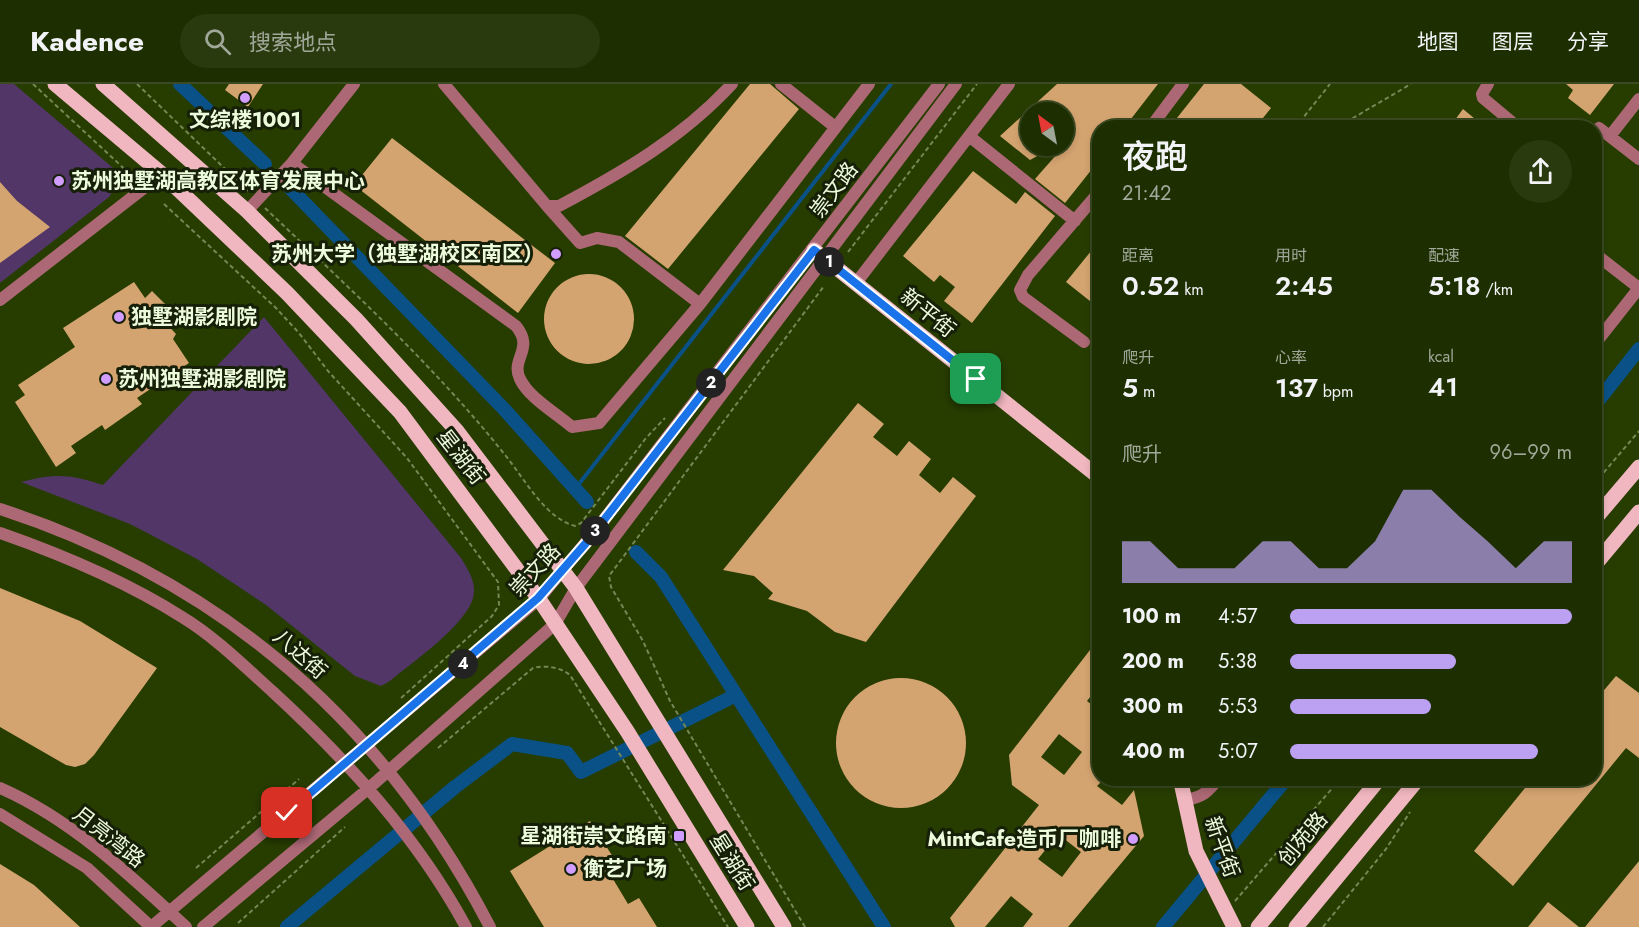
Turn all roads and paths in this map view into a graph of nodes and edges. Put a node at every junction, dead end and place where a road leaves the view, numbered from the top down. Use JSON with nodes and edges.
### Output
{"nodes":[{"id":1,"x":33,"y":84,"type":"edge"},
{"id":2,"x":55,"y":84,"type":"edge"},
{"id":3,"x":103,"y":84,"type":"edge"},
{"id":4,"x":354,"y":84,"type":"edge"},
{"id":5,"x":444,"y":84,"type":"edge"},
{"id":6,"x":732,"y":84,"type":"edge"},
{"id":7,"x":781,"y":84,"type":"edge"},
{"id":8,"x":868,"y":84,"type":"edge"},
{"id":9,"x":939,"y":84,"type":"edge"},
{"id":10,"x":956,"y":84,"type":"edge"},
{"id":11,"x":977,"y":84,"type":"edge"},
{"id":12,"x":1009,"y":84,"type":"edge"},
{"id":13,"x":1165,"y":84,"type":"edge"},
{"id":14,"x":1330,"y":84,"type":"edge"},
{"id":15,"x":1411,"y":84,"type":"edge"},
{"id":16,"x":1488,"y":84,"type":"edge"},
{"id":17,"x":1180,"y":88,"type":"edge"},
{"id":18,"x":1639,"y":99,"type":"edge"},
{"id":19,"x":1156,"y":120,"type":"edge"},
{"id":20,"x":1301,"y":120,"type":"edge"},
{"id":21,"x":1351,"y":120,"type":"edge"},
{"id":22,"x":1509,"y":120,"type":"edge"},
{"id":23,"x":836,"y":127,"type":"junction"},
{"id":24,"x":1602,"y":130,"type":"edge"},
{"id":25,"x":969,"y":136,"type":"junction"},
{"id":26,"x":1610,"y":136,"type":"junction"},
{"id":27,"x":1639,"y":159,"type":"edge"},
{"id":28,"x":292,"y":163,"type":"junction"},
{"id":29,"x":162,"y":174,"type":"junction"},
{"id":30,"x":131,"y":175,"type":"dead end"},
{"id":31,"x":1092,"y":201,"type":"edge"},
{"id":32,"x":164,"y":204,"type":"dead end"},
{"id":33,"x":547,"y":206,"type":"junction"},
{"id":34,"x":247,"y":211,"type":"junction"},
{"id":35,"x":1075,"y":221,"type":"junction"},
{"id":36,"x":848,"y":252,"type":"dead end"},
{"id":37,"x":819,"y":254,"type":"junction"},
{"id":38,"x":1602,"y":259,"type":"edge"},
{"id":39,"x":856,"y":283,"type":"junction"},
{"id":40,"x":824,"y":286,"type":"dead end"},
{"id":41,"x":1639,"y":288,"type":"edge"},
{"id":42,"x":0,"y":300,"type":"edge"},
{"id":43,"x":700,"y":304,"type":"junction"},
{"id":44,"x":1602,"y":335,"type":"edge"},
{"id":45,"x":1084,"y":342,"type":"dead end"},
{"id":46,"x":1639,"y":431,"type":"edge"},
{"id":47,"x":1639,"y":466,"type":"edge"},
{"id":48,"x":1092,"y":472,"type":"edge"},
{"id":49,"x":1602,"y":475,"type":"edge"},
{"id":50,"x":0,"y":509,"type":"edge"},
{"id":51,"x":1602,"y":510,"type":"edge"},
{"id":52,"x":1639,"y":512,"type":"edge"},
{"id":53,"x":0,"y":533,"type":"edge"},
{"id":54,"x":1602,"y":556,"type":"edge"},
{"id":55,"x":564,"y":570,"type":"junction"},
{"id":56,"x":576,"y":588,"type":"junction"},
{"id":57,"x":538,"y":598,"type":"junction"},
{"id":58,"x":555,"y":624,"type":"junction"},
{"id":59,"x":399,"y":700,"type":"dead end"},
{"id":60,"x":366,"y":746,"type":"junction"},
{"id":61,"x":438,"y":748,"type":"dead end"},
{"id":62,"x":346,"y":763,"type":"junction"},
{"id":63,"x":389,"y":770,"type":"junction"},
{"id":64,"x":299,"y":779,"type":"dead end"},
{"id":65,"x":1181,"y":786,"type":"edge"},
{"id":66,"x":1213,"y":786,"type":"edge"},
{"id":67,"x":1334,"y":786,"type":"edge"},
{"id":68,"x":1373,"y":786,"type":"edge"},
{"id":69,"x":1412,"y":786,"type":"edge"},
{"id":70,"x":0,"y":788,"type":"edge"},
{"id":71,"x":369,"y":788,"type":"junction"},
{"id":72,"x":1184,"y":800,"type":"junction"},
{"id":73,"x":1413,"y":807,"type":"dead end"},
{"id":74,"x":0,"y":814,"type":"edge"},
{"id":75,"x":345,"y":827,"type":"dead end"},
{"id":76,"x":196,"y":868,"type":"dead end"},
{"id":77,"x":1223,"y":907,"type":"junction"},
{"id":78,"x":169,"y":911,"type":"junction"},
{"id":79,"x":238,"y":923,"type":"dead end"},
{"id":80,"x":151,"y":927,"type":"edge"},
{"id":81,"x":186,"y":927,"type":"edge"},
{"id":82,"x":203,"y":927,"type":"edge"},
{"id":83,"x":466,"y":927,"type":"edge"},
{"id":84,"x":490,"y":927,"type":"edge"},
{"id":85,"x":728,"y":927,"type":"edge"},
{"id":86,"x":747,"y":927,"type":"edge"},
{"id":87,"x":784,"y":927,"type":"edge"},
{"id":88,"x":805,"y":927,"type":"edge"},
{"id":89,"x":1234,"y":927,"type":"edge"},
{"id":90,"x":1258,"y":927,"type":"edge"},
{"id":91,"x":1296,"y":927,"type":"edge"},
{"id":92,"x":1323,"y":927,"type":"edge"}],
"edges":[{"from":1,"to":30,"type":"path"},
{"from":2,"to":29,"type":"main road","name":"星湖街"},
{"from":3,"to":34,"type":"main road","name":"星湖街"},
{"from":4,"to":28,"type":"street"},
{"from":5,"to":33,"type":"street"},
{"from":6,"to":33,"type":"street"},
{"from":7,"to":23,"type":"street"},
{"from":8,"to":23,"type":"street"},
{"from":9,"to":37,"type":"street","name":"崇文路"},
{"from":10,"to":37,"type":"street","name":"崇文路"},
{"from":11,"to":36,"type":"path"},
{"from":12,"to":25,"type":"street"},
{"from":13,"to":17,"type":"street"},
{"from":14,"to":20,"type":"path"},
{"from":15,"to":21,"type":"path"},
{"from":16,"to":22,"type":"street"},
{"from":17,"to":19,"type":"street"},
{"from":18,"to":26,"type":"street"},
{"from":23,"to":43,"type":"street"},
{"from":24,"to":26,"type":"street"},
{"from":25,"to":35,"type":"street"},
{"from":25,"to":39,"type":"street"},
{"from":26,"to":27,"type":"street"},
{"from":28,"to":34,"type":"street"},
{"from":28,"to":43,"type":"street"},
{"from":29,"to":42,"type":"street"},
{"from":29,"to":57,"type":"main road","name":"星湖街"},
{"from":31,"to":35,"type":"street"},
{"from":32,"to":59,"type":"path"},
{"from":33,"to":43,"type":"street"},
{"from":34,"to":55,"type":"main road","name":"星湖街"},
{"from":35,"to":45,"type":"street"},
{"from":37,"to":39,"type":"main road","name":"新平街"},
{"from":37,"to":55,"type":"street","name":"崇文路"},
{"from":37,"to":56,"type":"street","name":"崇文路"},
{"from":38,"to":41,"type":"street"},
{"from":39,"to":48,"type":"main road","name":"新平街"},
{"from":40,"to":88,"type":"path"},
{"from":41,"to":44,"type":"street"},
{"from":46,"to":49,"type":"path"},
{"from":47,"to":51,"type":"main road"},
{"from":50,"to":60,"type":"street","name":"八达街"},
{"from":52,"to":54,"type":"main road"},
{"from":53,"to":62,"type":"street"},
{"from":55,"to":56,"type":"main road","name":"星湖街"},
{"from":55,"to":57,"type":"street","name":"崇文路"},
{"from":56,"to":58,"type":"street","name":"崇文路"},
{"from":56,"to":87,"type":"main road","name":"星湖街"},
{"from":57,"to":58,"type":"main road","name":"星湖街"},
{"from":57,"to":60,"type":"street","name":"崇文路"},
{"from":58,"to":63,"type":"street","name":"崇文路"},
{"from":58,"to":86,"type":"main road","name":"星湖街"},
{"from":60,"to":62,"type":"street","name":"崇文路"},
{"from":60,"to":63,"type":"street","name":"八达街"},
{"from":61,"to":85,"type":"path"},
{"from":62,"to":71,"type":"street"},
{"from":62,"to":78,"type":"street","name":"崇文路"},
{"from":63,"to":71,"type":"street","name":"崇文路"},
{"from":63,"to":84,"type":"street","name":"八达街"},
{"from":64,"to":76,"type":"path"},
{"from":65,"to":72,"type":"main road","name":"新平街"},
{"from":66,"to":72,"type":"street"},
{"from":67,"to":77,"type":"path"},
{"from":68,"to":90,"type":"main road","name":"创苑路"},
{"from":69,"to":91,"type":"main road"},
{"from":70,"to":78,"type":"street","name":"月亮湾路"},
{"from":71,"to":82,"type":"street","name":"崇文路"},
{"from":71,"to":83,"type":"street"},
{"from":72,"to":77,"type":"main road","name":"新平街"},
{"from":73,"to":92,"type":"path"},
{"from":74,"to":80,"type":"street","name":"月亮湾路"},
{"from":75,"to":79,"type":"path"},
{"from":77,"to":89,"type":"main road","name":"新平街"},
{"from":78,"to":80,"type":"street","name":"崇文路"},
{"from":78,"to":81,"type":"street","name":"月亮湾路"}]}
